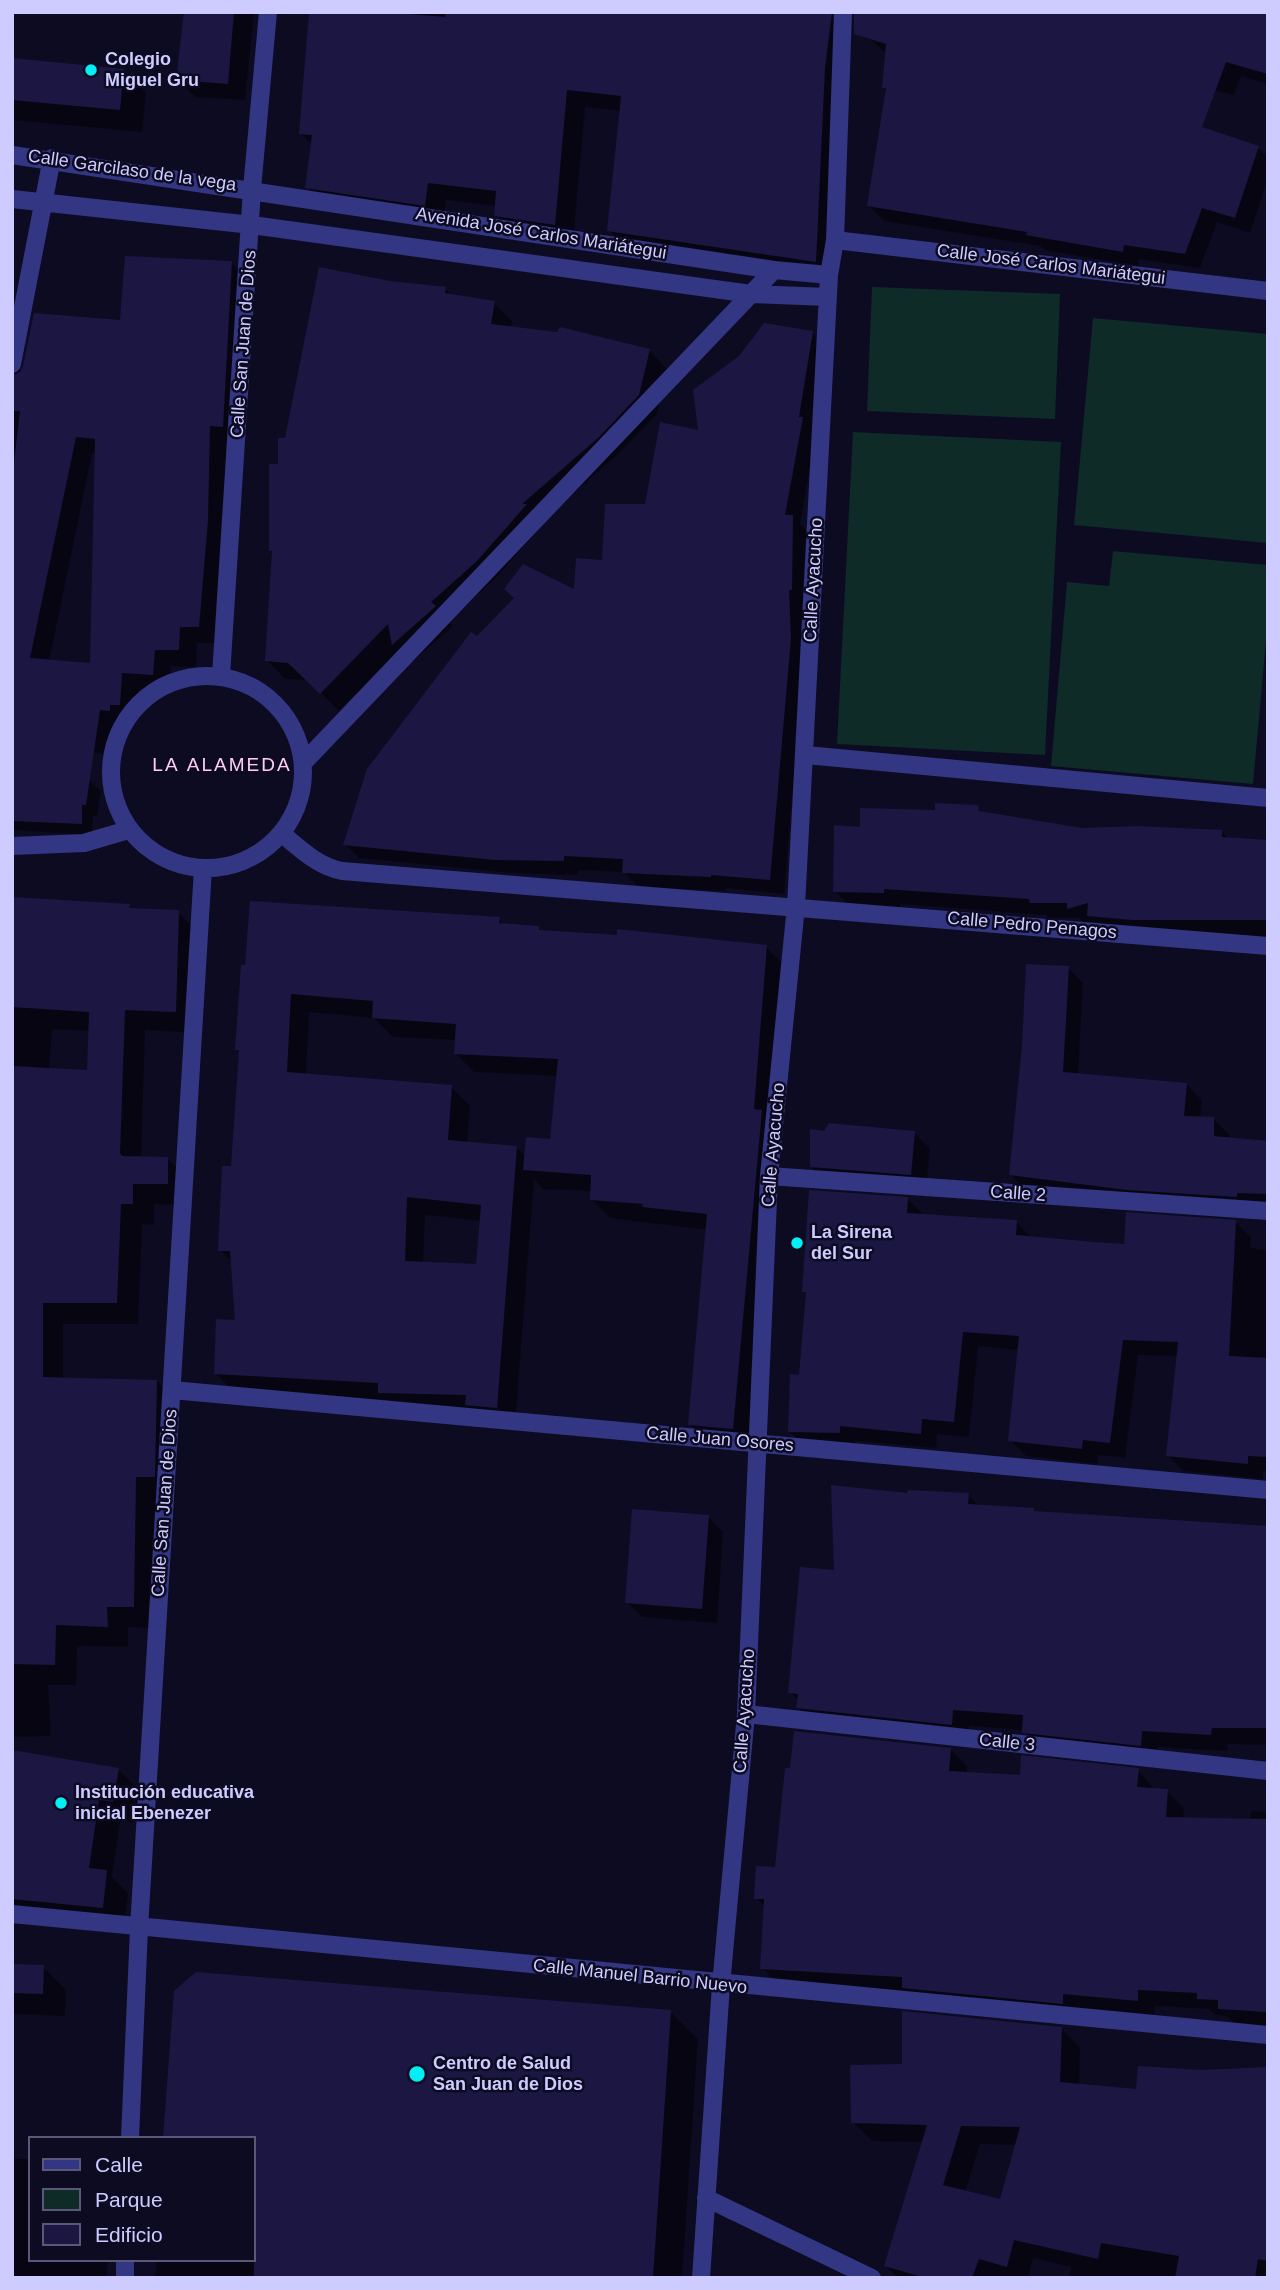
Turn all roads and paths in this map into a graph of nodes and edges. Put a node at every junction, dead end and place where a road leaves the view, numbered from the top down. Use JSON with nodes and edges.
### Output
{"nodes":[{"id":1,"x":268,"y":12,"type":"edge"},
{"id":2,"x":843,"y":12,"type":"edge"},
{"id":3,"x":12,"y":155,"type":"edge"},
{"id":4,"x":52,"y":158,"type":"junction"},
{"id":5,"x":252,"y":189,"type":"junction"},
{"id":6,"x":12,"y":199,"type":"edge"},
{"id":7,"x":42,"y":202,"type":"junction"},
{"id":8,"x":252,"y":225,"type":"junction"},
{"id":9,"x":835,"y":240,"type":"junction"},
{"id":10,"x":774,"y":270,"type":"junction"},
{"id":11,"x":829,"y":275,"type":"junction"},
{"id":12,"x":1268,"y":291,"type":"edge"},
{"id":13,"x":751,"y":293,"type":"junction"},
{"id":14,"x":828,"y":297,"type":"junction"},
{"id":15,"x":12,"y":364,"type":"edge"},
{"id":16,"x":220,"y":676,"type":"junction"},
{"id":17,"x":806,"y":755,"type":"junction"},
{"id":18,"x":304,"y":762,"type":"junction"},
{"id":19,"x":1268,"y":798,"type":"edge"},
{"id":20,"x":128,"y":830,"type":"junction"},
{"id":21,"x":281,"y":833,"type":"junction"},
{"id":22,"x":12,"y":846,"type":"edge"},
{"id":23,"x":203,"y":868,"type":"junction"},
{"id":24,"x":796,"y":906,"type":"junction"},
{"id":25,"x":1268,"y":946,"type":"edge"},
{"id":26,"x":769,"y":1176,"type":"junction"},
{"id":27,"x":1268,"y":1211,"type":"edge"},
{"id":28,"x":172,"y":1390,"type":"junction"},
{"id":29,"x":759,"y":1443,"type":"junction"},
{"id":30,"x":1268,"y":1490,"type":"edge"},
{"id":31,"x":746,"y":1714,"type":"junction"},
{"id":32,"x":1268,"y":1772,"type":"edge"},
{"id":33,"x":12,"y":1914,"type":"edge"},
{"id":34,"x":139,"y":1928,"type":"junction"},
{"id":35,"x":721,"y":1984,"type":"junction"},
{"id":36,"x":1268,"y":2035,"type":"edge"},
{"id":37,"x":130,"y":2136,"type":"edge"},
{"id":38,"x":706,"y":2199,"type":"junction"},
{"id":39,"x":701,"y":2278,"type":"edge"},
{"id":40,"x":872,"y":2278,"type":"edge"}],
"edges":[{"from":1,"to":5,"type":"street","name":"Calle San Juan de Dios"},
{"from":2,"to":9,"type":"street","name":"Calle Ayacucho"},
{"from":3,"to":4,"type":"street","name":"Calle Garcilaso de la vega"},
{"from":4,"to":5,"type":"street","name":"Calle Garcilaso de la vega"},
{"from":4,"to":7,"type":"street"},
{"from":5,"to":8,"type":"street","name":"Calle San Juan de Dios"},
{"from":5,"to":10,"type":"street","name":"Avenida José Carlos Mariátegui"},
{"from":6,"to":7,"type":"street"},
{"from":7,"to":8,"type":"street"},
{"from":7,"to":15,"type":"street"},
{"from":8,"to":13,"type":"street","name":"Avenida José Carlos Mariátegui"},
{"from":8,"to":16,"type":"street","name":"Calle San Juan de Dios"},
{"from":9,"to":11,"type":"street","name":"Calle Ayacucho"},
{"from":9,"to":12,"type":"street","name":"Calle José Carlos Mariátegui"},
{"from":10,"to":11,"type":"street","name":"Avenida José Carlos Mariátegui"},
{"from":10,"to":13,"type":"street"},
{"from":11,"to":14,"type":"street","name":"Calle Ayacucho"},
{"from":13,"to":14,"type":"street","name":"Avenida José Carlos Mariátegui"},
{"from":13,"to":18,"type":"street"},
{"from":14,"to":17,"type":"street","name":"Calle Ayacucho"},
{"from":16,"to":18,"type":"street"},
{"from":16,"to":20,"type":"street"},
{"from":17,"to":19,"type":"street"},
{"from":17,"to":24,"type":"street","name":"Calle Ayacucho"},
{"from":18,"to":21,"type":"street"},
{"from":20,"to":22,"type":"street"},
{"from":20,"to":23,"type":"street"},
{"from":21,"to":23,"type":"street"},
{"from":21,"to":24,"type":"street","name":"Calle Pedro Penagos"},
{"from":23,"to":28,"type":"street","name":"Calle San Juan de Dios"},
{"from":24,"to":25,"type":"street","name":"Calle Pedro Penagos"},
{"from":24,"to":26,"type":"street","name":"Calle Ayacucho"},
{"from":26,"to":27,"type":"street","name":"Calle 2"},
{"from":26,"to":29,"type":"street","name":"Calle Ayacucho"},
{"from":28,"to":29,"type":"street","name":"Calle Juan Osores"},
{"from":28,"to":34,"type":"street","name":"Calle San Juan de Dios"},
{"from":29,"to":30,"type":"street","name":"Calle Juan Osores"},
{"from":29,"to":31,"type":"street","name":"Calle Ayacucho"},
{"from":31,"to":32,"type":"street","name":"Calle 3"},
{"from":31,"to":35,"type":"street","name":"Calle Ayacucho"},
{"from":33,"to":34,"type":"street","name":"Calle Manuel Barrio Nuevo"},
{"from":34,"to":35,"type":"street","name":"Calle Manuel Barrio Nuevo"},
{"from":34,"to":37,"type":"street","name":"Calle San Juan de Dios"},
{"from":35,"to":36,"type":"street","name":"Calle Manuel Barrio Nuevo"},
{"from":35,"to":38,"type":"street","name":"Calle Ayacucho"},
{"from":38,"to":39,"type":"street","name":"Calle Ayacucho"},
{"from":38,"to":40,"type":"street"}]}
